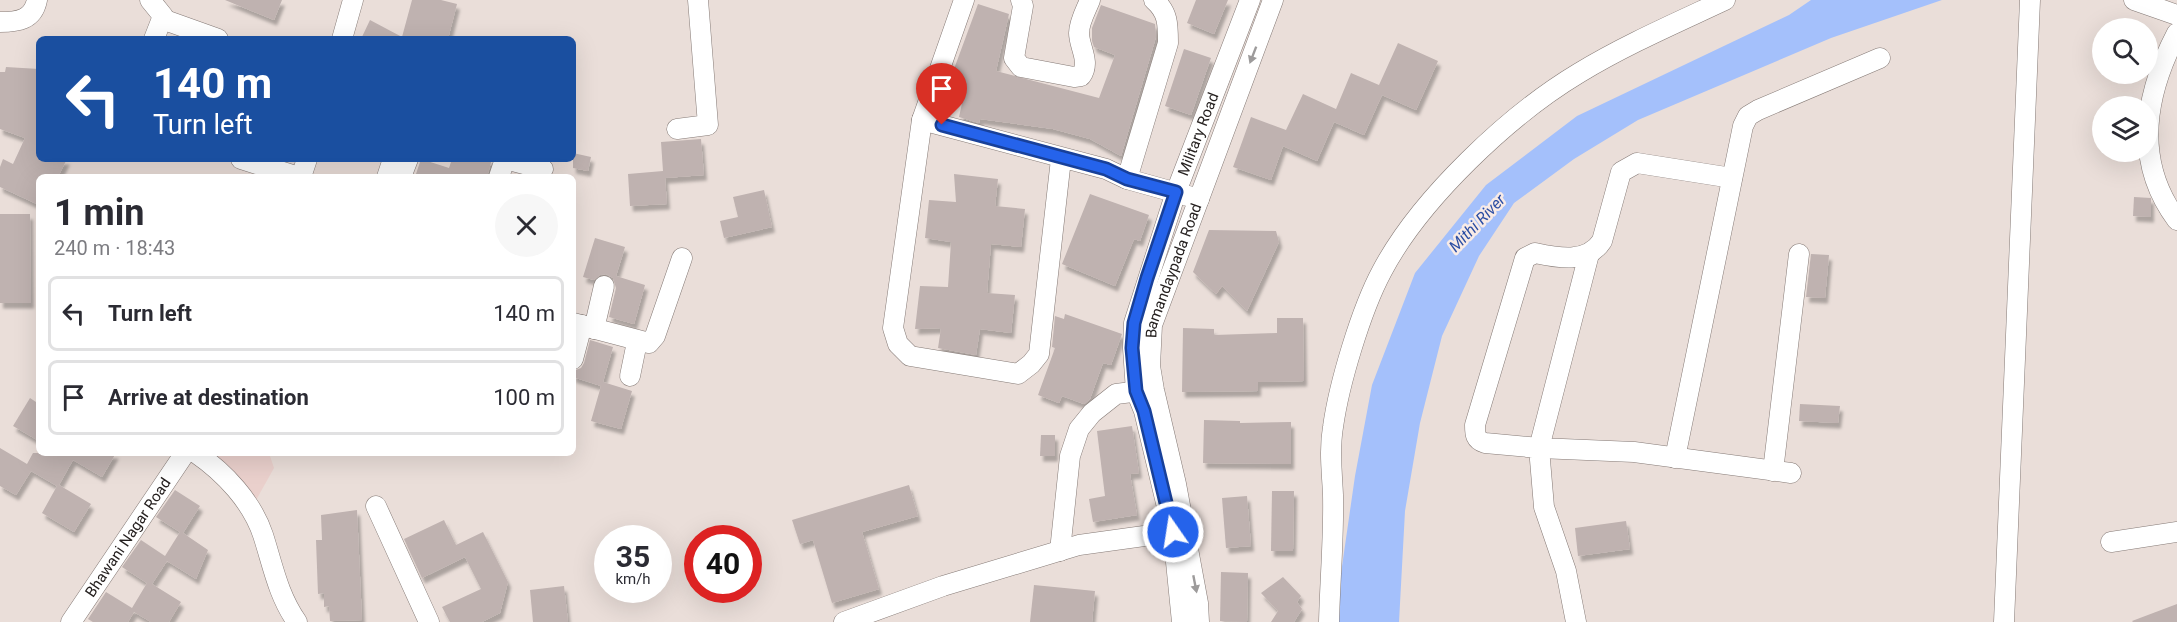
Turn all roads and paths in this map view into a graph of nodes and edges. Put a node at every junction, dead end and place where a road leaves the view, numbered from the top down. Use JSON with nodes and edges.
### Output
{"nodes":[{"id":1,"x":37,"y":0,"type":"edge"},
{"id":2,"x":150,"y":0,"type":"edge"},
{"id":3,"x":353,"y":0,"type":"edge"},
{"id":4,"x":698,"y":0,"type":"edge"},
{"id":5,"x":964,"y":0,"type":"edge"},
{"id":6,"x":1022,"y":0,"type":"edge"},
{"id":7,"x":1090,"y":0,"type":"edge"},
{"id":8,"x":1154,"y":0,"type":"edge"},
{"id":9,"x":1250,"y":0,"type":"edge"},
{"id":10,"x":1273,"y":0,"type":"edge"},
{"id":11,"x":1725,"y":0,"type":"edge"},
{"id":12,"x":2030,"y":0,"type":"edge"},
{"id":13,"x":2134,"y":0,"type":"edge"},
{"id":14,"x":2177,"y":15,"type":"edge"},
{"id":15,"x":162,"y":19,"type":"junction"},
{"id":16,"x":0,"y":22,"type":"edge"},
{"id":17,"x":2177,"y":33,"type":"edge"},
{"id":18,"x":155,"y":36,"type":"edge"},
{"id":19,"x":210,"y":36,"type":"edge"},
{"id":20,"x":343,"y":36,"type":"edge"},
{"id":21,"x":1880,"y":58,"type":"dead end"},
{"id":22,"x":922,"y":120,"type":"junction"},
{"id":23,"x":677,"y":129,"type":"dead end"},
{"id":24,"x":1200,"y":130,"type":"junction"},
{"id":25,"x":1222,"y":137,"type":"junction"},
{"id":26,"x":1061,"y":159,"type":"junction"},
{"id":27,"x":251,"y":162,"type":"edge"},
{"id":28,"x":510,"y":164,"type":"edge"},
{"id":29,"x":543,"y":169,"type":"dead end"},
{"id":30,"x":290,"y":174,"type":"edge"},
{"id":31,"x":1732,"y":178,"type":"junction"},
{"id":32,"x":1127,"y":179,"type":"junction"},
{"id":33,"x":1176,"y":192,"type":"junction"},
{"id":34,"x":1199,"y":199,"type":"junction"},
{"id":35,"x":2177,"y":220,"type":"edge"},
{"id":36,"x":1589,"y":254,"type":"junction"},
{"id":37,"x":1799,"y":254,"type":"dead end"},
{"id":38,"x":682,"y":258,"type":"dead end"},
{"id":39,"x":604,"y":286,"type":"dead end"},
{"id":40,"x":1143,"y":324,"type":"junction"},
{"id":41,"x":583,"y":326,"type":"edge"},
{"id":42,"x":637,"y":342,"type":"junction"},
{"id":43,"x":576,"y":349,"type":"edge"},
{"id":44,"x":630,"y":376,"type":"dead end"},
{"id":45,"x":1145,"y":391,"type":"junction"},
{"id":46,"x":1539,"y":448,"type":"junction"},
{"id":47,"x":183,"y":456,"type":"edge"},
{"id":48,"x":200,"y":456,"type":"edge"},
{"id":49,"x":1675,"y":458,"type":"junction"},
{"id":50,"x":1169,"y":486,"type":"junction"},
{"id":51,"x":376,"y":506,"type":"dead end"},
{"id":52,"x":1173,"y":532,"type":"junction"},
{"id":53,"x":2177,"y":532,"type":"edge"},
{"id":54,"x":2111,"y":542,"type":"dead end"},
{"id":55,"x":1060,"y":551,"type":"junction"},
{"id":56,"x":71,"y":622,"type":"edge"},
{"id":57,"x":297,"y":622,"type":"edge"},
{"id":58,"x":429,"y":622,"type":"edge"},
{"id":59,"x":844,"y":622,"type":"edge"},
{"id":60,"x":1182,"y":622,"type":"edge"},
{"id":61,"x":1198,"y":622,"type":"edge"},
{"id":62,"x":1329,"y":622,"type":"edge"},
{"id":63,"x":1576,"y":622,"type":"edge"},
{"id":64,"x":2004,"y":622,"type":"edge"}],
"edges":[{"from":1,"to":16,"type":"street"},
{"from":2,"to":15,"type":"street"},
{"from":3,"to":20,"type":"street"},
{"from":4,"to":23,"type":"street"},
{"from":5,"to":22,"type":"street"},
{"from":6,"to":7,"type":"street"},
{"from":8,"to":32,"type":"street"},
{"from":9,"to":24,"type":"street","name":"Military Road"},
{"from":10,"to":25,"type":"street","name":"Bamandaypada Road","one_way":true},
{"from":11,"to":62,"type":"street"},
{"from":12,"to":64,"type":"street"},
{"from":13,"to":14,"type":"street"},
{"from":15,"to":18,"type":"street"},
{"from":15,"to":19,"type":"street"},
{"from":17,"to":35,"type":"street"},
{"from":21,"to":31,"type":"street"},
{"from":22,"to":26,"type":"street"},
{"from":22,"to":26,"type":"street"},
{"from":24,"to":25,"type":"street"},
{"from":24,"to":33,"type":"street","name":"Military Road"},
{"from":25,"to":34,"type":"street","name":"Bamandaypada Road"},
{"from":26,"to":32,"type":"street"},
{"from":27,"to":30,"type":"street"},
{"from":28,"to":29,"type":"street"},
{"from":31,"to":36,"type":"street"},
{"from":31,"to":49,"type":"street"},
{"from":32,"to":33,"type":"street"},
{"from":33,"to":34,"type":"street"},
{"from":33,"to":40,"type":"street","name":"Military Road"},
{"from":34,"to":40,"type":"street","name":"Bamandaypada Road"},
{"from":36,"to":46,"type":"street"},
{"from":36,"to":46,"type":"street"},
{"from":37,"to":49,"type":"street"},
{"from":38,"to":42,"type":"street"},
{"from":39,"to":41,"type":"street"},
{"from":40,"to":45,"type":"street","name":"Military Road"},
{"from":41,"to":42,"type":"street"},
{"from":41,"to":43,"type":"street"},
{"from":42,"to":44,"type":"street"},
{"from":45,"to":50,"type":"street","name":"Military Road"},
{"from":45,"to":55,"type":"street"},
{"from":46,"to":49,"type":"street"},
{"from":46,"to":63,"type":"street"},
{"from":47,"to":56,"type":"street","name":"Bhawani Nagar Road"},
{"from":48,"to":57,"type":"street"},
{"from":50,"to":52,"type":"street","name":"Military Road"},
{"from":50,"to":61,"type":"street","one_way":true},
{"from":51,"to":58,"type":"street"},
{"from":52,"to":55,"type":"street"},
{"from":52,"to":60,"type":"street","name":"Military Road"},
{"from":53,"to":54,"type":"street"},
{"from":55,"to":59,"type":"street"}]}
